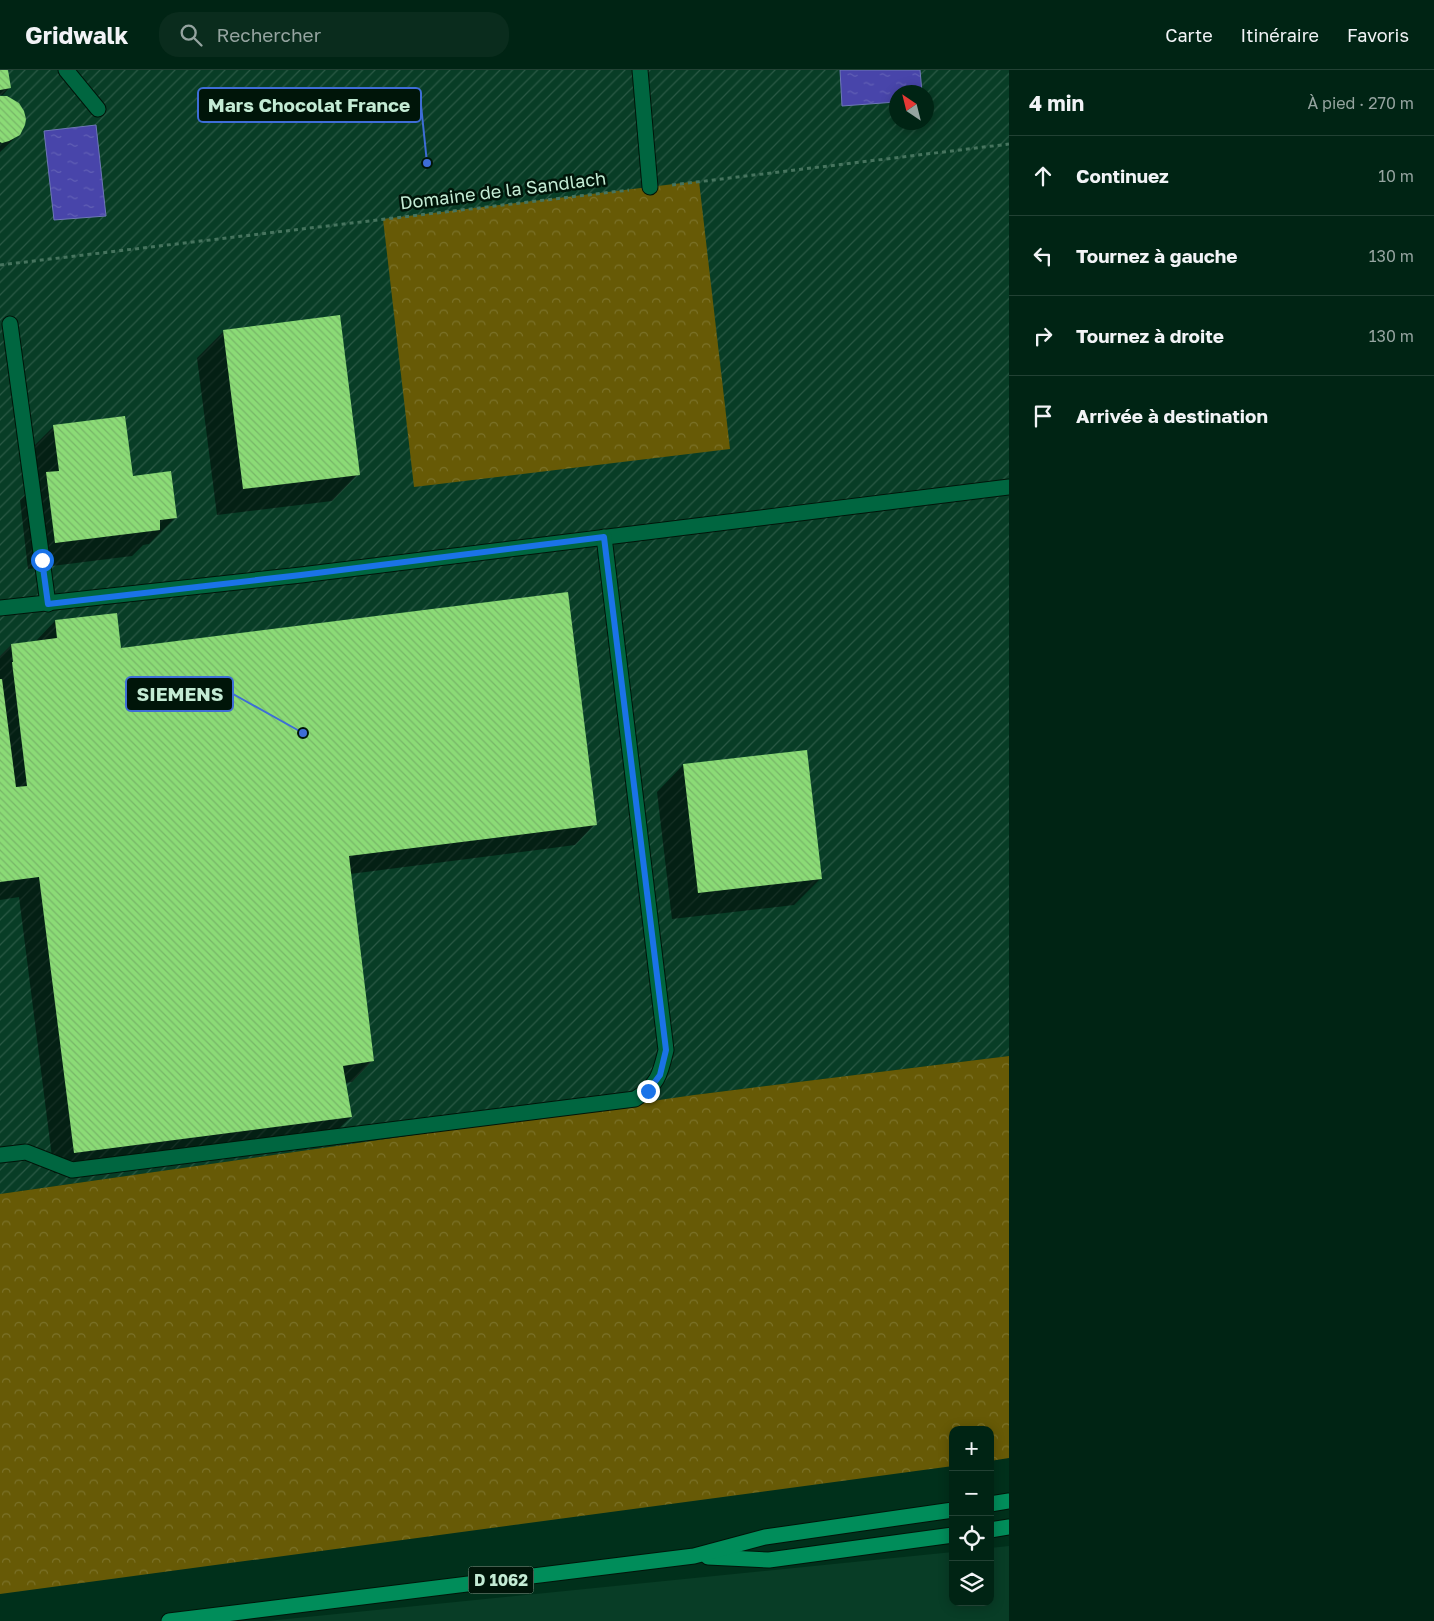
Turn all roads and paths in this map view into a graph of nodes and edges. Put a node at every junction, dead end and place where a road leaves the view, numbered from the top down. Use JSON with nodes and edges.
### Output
{"nodes":[{"id":1,"x":66,"y":70,"type":"edge"},
{"id":2,"x":640,"y":70,"type":"edge"},
{"id":3,"x":98,"y":109,"type":"dead end"},
{"id":4,"x":1009,"y":144,"type":"edge"},
{"id":5,"x":650,"y":187,"type":"junction"},
{"id":6,"x":0,"y":265,"type":"edge"},
{"id":7,"x":10,"y":324,"type":"dead end"},
{"id":8,"x":1009,"y":487,"type":"edge"},
{"id":9,"x":604,"y":537,"type":"junction"},
{"id":10,"x":48,"y":604,"type":"junction"},
{"id":11,"x":0,"y":608,"type":"edge"},
{"id":12,"x":0,"y":1155,"type":"edge"},
{"id":13,"x":1009,"y":1501,"type":"edge"},
{"id":14,"x":994,"y":1503,"type":"edge"},
{"id":15,"x":949,"y":1511,"type":"edge"},
{"id":16,"x":1009,"y":1528,"type":"edge"},
{"id":17,"x":994,"y":1530,"type":"edge"},
{"id":18,"x":949,"y":1536,"type":"edge"},
{"id":19,"x":694,"y":1556,"type":"junction"},
{"id":20,"x":169,"y":1621,"type":"edge"}],
"edges":[{"from":1,"to":3,"type":"lane"},
{"from":2,"to":5,"type":"lane"},
{"from":4,"to":5,"type":"path","name":"Domaine de la Sandlach"},
{"from":5,"to":6,"type":"path","name":"Domaine de la Sandlach"},
{"from":7,"to":10,"type":"lane"},
{"from":8,"to":9,"type":"lane"},
{"from":9,"to":10,"type":"lane"},
{"from":9,"to":12,"type":"lane"},
{"from":10,"to":11,"type":"lane"},
{"from":13,"to":14,"type":"main road"},
{"from":15,"to":19,"type":"main road","number":"D 1062"},
{"from":16,"to":17,"type":"main road"},
{"from":18,"to":19,"type":"main road","number":"D 1062"},
{"from":19,"to":20,"type":"main road","number":"D 1062"}]}
